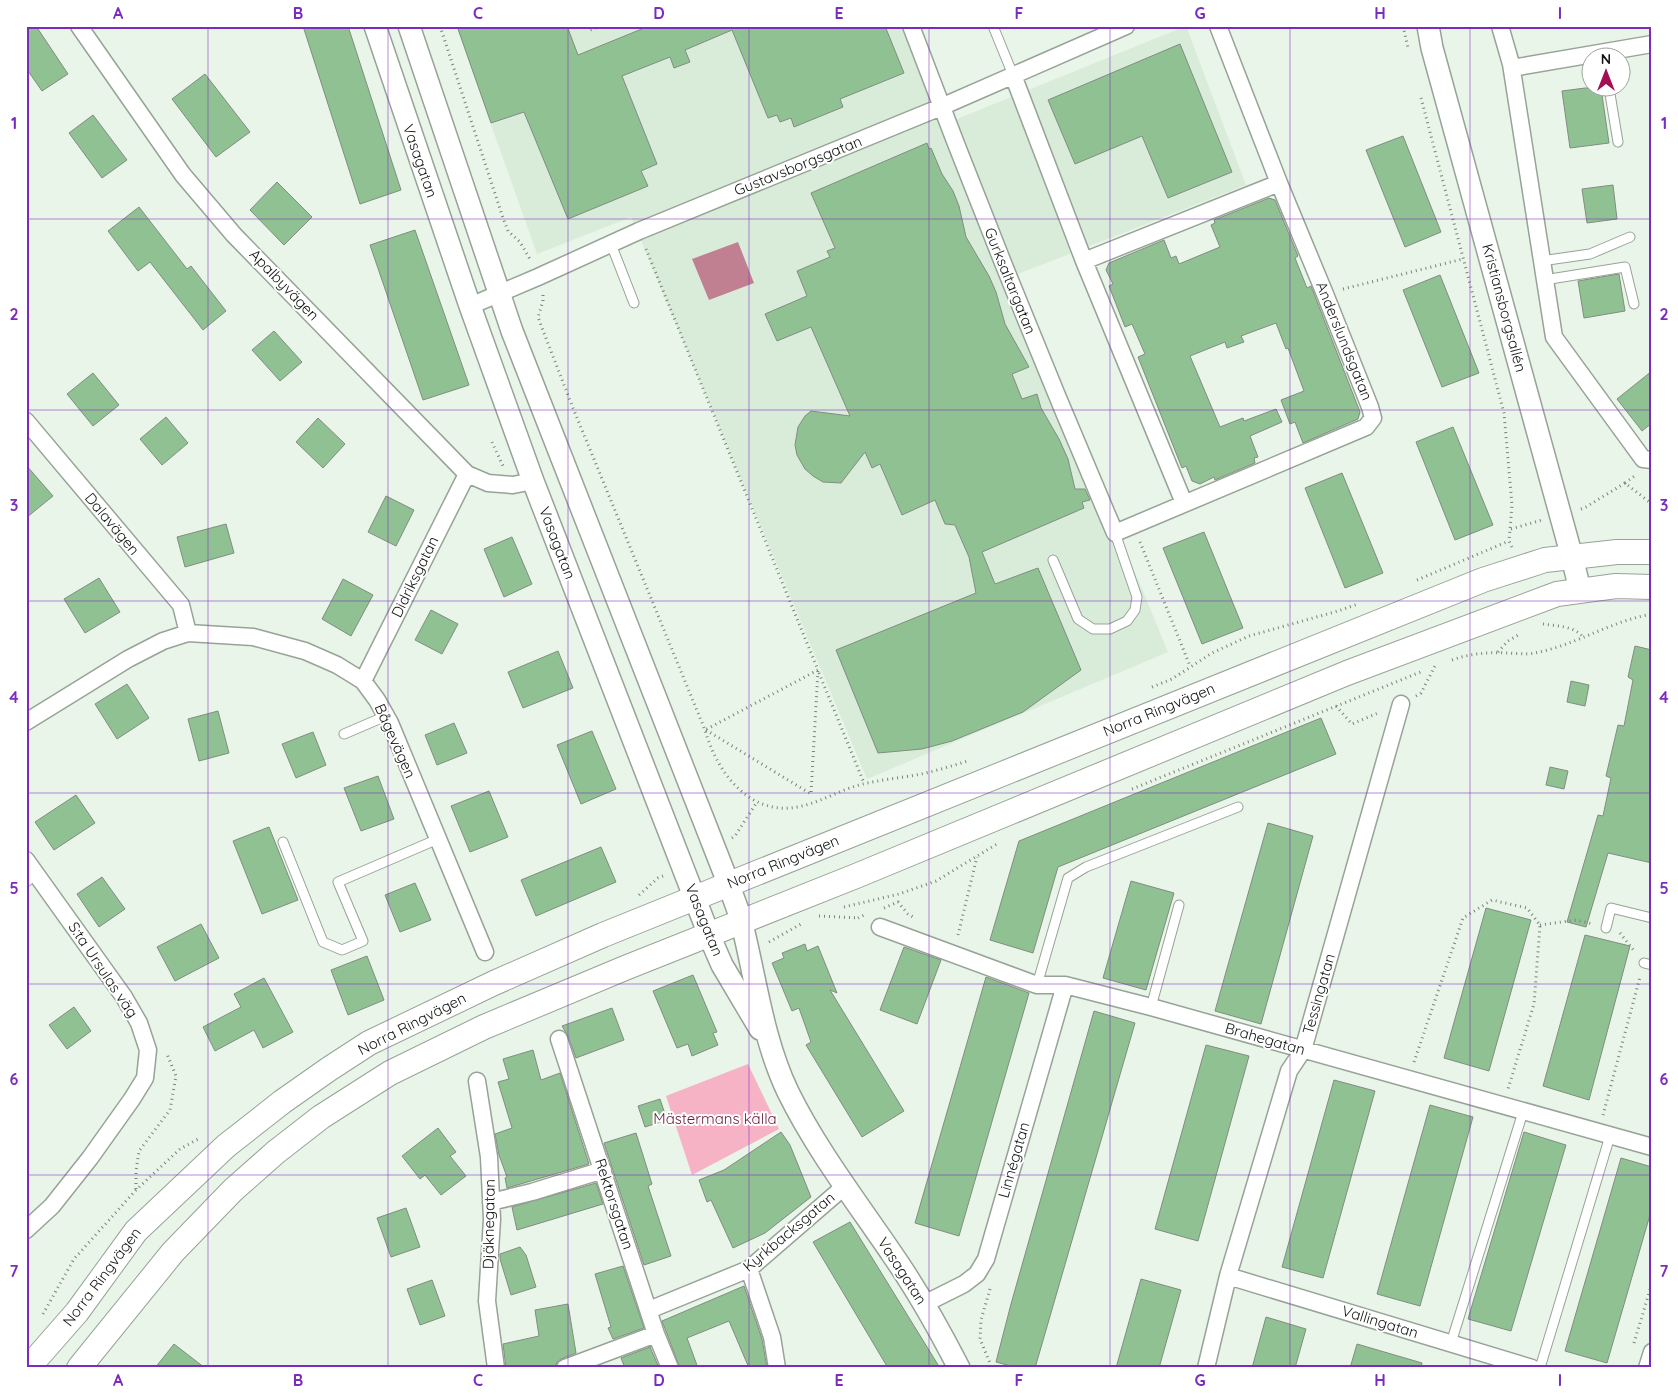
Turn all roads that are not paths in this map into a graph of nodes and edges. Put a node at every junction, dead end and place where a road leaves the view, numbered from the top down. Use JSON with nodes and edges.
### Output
{"nodes":[{"id":1,"x":79,"y":26,"type":"edge"},
{"id":2,"x":375,"y":26,"type":"edge"},
{"id":3,"x":409,"y":26,"type":"edge"},
{"id":4,"x":910,"y":26,"type":"edge"},
{"id":5,"x":993,"y":26,"type":"edge"},
{"id":6,"x":1126,"y":26,"type":"edge"},
{"id":7,"x":1218,"y":26,"type":"edge"},
{"id":8,"x":1428,"y":26,"type":"edge"},
{"id":9,"x":1500,"y":26,"type":"edge"},
{"id":10,"x":1652,"y":44,"type":"edge"},
{"id":11,"x":1630,"y":49,"type":"edge"},
{"id":12,"x":1580,"y":58,"type":"edge"},
{"id":13,"x":1512,"y":68,"type":"junction"},
{"id":14,"x":1013,"y":76,"type":"junction"},
{"id":15,"x":1611,"y":98,"type":"edge"},
{"id":16,"x":941,"y":107,"type":"junction"},
{"id":17,"x":1618,"y":142,"type":"dead end"},
{"id":18,"x":1279,"y":183,"type":"junction"},
{"id":19,"x":1630,"y":237,"type":"dead end"},
{"id":20,"x":611,"y":244,"type":"junction"},
{"id":21,"x":1084,"y":261,"type":"junction"},
{"id":22,"x":1541,"y":261,"type":"junction"},
{"id":23,"x":1544,"y":280,"type":"junction"},
{"id":24,"x":499,"y":293,"type":"junction"},
{"id":25,"x":634,"y":304,"type":"dead end"},
{"id":26,"x":1634,"y":304,"type":"dead end"},
{"id":27,"x":470,"y":306,"type":"junction"},
{"id":28,"x":26,"y":421,"type":"edge"},
{"id":29,"x":1647,"y":460,"type":"edge"},
{"id":30,"x":467,"y":474,"type":"junction"},
{"id":31,"x":533,"y":481,"type":"junction"},
{"id":32,"x":1184,"y":503,"type":"junction"},
{"id":33,"x":1115,"y":533,"type":"junction"},
{"id":34,"x":1652,"y":552,"type":"edge"},
{"id":35,"x":1572,"y":557,"type":"junction"},
{"id":36,"x":1053,"y":560,"type":"dead end"},
{"id":37,"x":1652,"y":587,"type":"edge"},
{"id":38,"x":1580,"y":590,"type":"junction"},
{"id":39,"x":188,"y":633,"type":"junction"},
{"id":40,"x":363,"y":681,"type":"junction"},
{"id":41,"x":1401,"y":704,"type":"road end"},
{"id":42,"x":386,"y":716,"type":"junction"},
{"id":43,"x":26,"y":722,"type":"edge"},
{"id":44,"x":344,"y":734,"type":"dead end"},
{"id":45,"x":1238,"y":807,"type":"dead end"},
{"id":46,"x":438,"y":839,"type":"junction"},
{"id":47,"x":283,"y":842,"type":"dead end"},
{"id":48,"x":26,"y":860,"type":"edge"},
{"id":49,"x":32,"y":878,"type":"edge"},
{"id":50,"x":729,"y":885,"type":"junction"},
{"id":51,"x":694,"y":898,"type":"junction"},
{"id":52,"x":1179,"y":905,"type":"dead end"},
{"id":53,"x":1652,"y":918,"type":"edge"},
{"id":54,"x":742,"y":922,"type":"junction"},
{"id":55,"x":880,"y":927,"type":"road end"},
{"id":56,"x":1606,"y":928,"type":"road end"},
{"id":57,"x":708,"y":936,"type":"junction"},
{"id":58,"x":485,"y":952,"type":"dead end"},
{"id":59,"x":1037,"y":985,"type":"junction"},
{"id":60,"x":1065,"y":985,"type":"junction"},
{"id":61,"x":1151,"y":1007,"type":"junction"},
{"id":62,"x":559,"y":1039,"type":"dead end"},
{"id":63,"x":770,"y":1046,"type":"junction"},
{"id":64,"x":1303,"y":1050,"type":"junction"},
{"id":65,"x":477,"y":1081,"type":"dead end"},
{"id":66,"x":1523,"y":1112,"type":"junction"},
{"id":67,"x":1604,"y":1134,"type":"junction"},
{"id":68,"x":1652,"y":1147,"type":"edge"},
{"id":69,"x":603,"y":1170,"type":"junction"},
{"id":70,"x":845,"y":1186,"type":"junction"},
{"id":71,"x":492,"y":1202,"type":"junction"},
{"id":72,"x":26,"y":1230,"type":"edge"},
{"id":73,"x":749,"y":1269,"type":"junction"},
{"id":74,"x":1228,"y":1276,"type":"junction"},
{"id":75,"x":924,"y":1304,"type":"junction"},
{"id":76,"x":648,"y":1310,"type":"junction"},
{"id":77,"x":656,"y":1334,"type":"junction"},
{"id":78,"x":1450,"y":1343,"type":"junction"},
{"id":79,"x":1652,"y":1352,"type":"edge"},
{"id":80,"x":28,"y":1368,"type":"edge"},
{"id":81,"x":79,"y":1368,"type":"edge"},
{"id":82,"x":496,"y":1368,"type":"edge"},
{"id":83,"x":565,"y":1368,"type":"edge"},
{"id":84,"x":670,"y":1368,"type":"edge"},
{"id":85,"x":777,"y":1368,"type":"edge"},
{"id":86,"x":959,"y":1368,"type":"edge"},
{"id":87,"x":1206,"y":1368,"type":"edge"},
{"id":88,"x":1532,"y":1368,"type":"edge"},
{"id":89,"x":1540,"y":1368,"type":"edge"},
{"id":90,"x":1647,"y":1368,"type":"edge"}],
"edges":[{"from":1,"to":30,"type":"street","name":"Apalbyvägen"},
{"from":2,"to":27,"type":"street","name":"Vasagatan"},
{"from":3,"to":24,"type":"street","name":"Vasagatan"},
{"from":4,"to":16,"type":"street","name":"Gurksaltargatan"},
{"from":5,"to":14,"type":"lane"},
{"from":6,"to":14,"type":"street","name":"Gustavsborgsgatan"},
{"from":7,"to":18,"type":"street","name":"Anderslundsgatan"},
{"from":8,"to":35,"type":"street","name":"Kristiansborgsallén"},
{"from":9,"to":13,"type":"street"},
{"from":10,"to":11,"type":"street"},
{"from":12,"to":13,"type":"street"},
{"from":13,"to":22,"type":"street"},
{"from":14,"to":16,"type":"street","name":"Gustavsborgsgatan"},
{"from":14,"to":21,"type":"street"},
{"from":15,"to":17,"type":"lane"},
{"from":16,"to":20,"type":"street","name":"Gustavsborgsgatan"},
{"from":16,"to":33,"type":"street","name":"Gurksaltargatan"},
{"from":18,"to":21,"type":"street"},
{"from":18,"to":32,"type":"street","name":"Anderslundsgatan"},
{"from":19,"to":22,"type":"lane"},
{"from":20,"to":24,"type":"street","name":"Gustavsborgsgatan"},
{"from":20,"to":25,"type":"lane"},
{"from":21,"to":32,"type":"street"},
{"from":22,"to":23,"type":"street"},
{"from":23,"to":26,"type":"lane"},
{"from":23,"to":29,"type":"street"},
{"from":24,"to":27,"type":"street","name":"Gustavsborgsgatan"},
{"from":24,"to":50,"type":"street","name":"Vasagatan"},
{"from":27,"to":31,"type":"street","name":"Vasagatan"},
{"from":28,"to":39,"type":"street","name":"Dalavägen"},
{"from":30,"to":31,"type":"street","name":"Apalbyvägen"},
{"from":30,"to":40,"type":"street","name":"Didriksgatan"},
{"from":31,"to":51,"type":"street","name":"Vasagatan"},
{"from":32,"to":33,"type":"street","name":"Anderslundsgatan"},
{"from":33,"to":36,"type":"lane"},
{"from":34,"to":35,"type":"main road","name":"Norra Ringvägen"},
{"from":35,"to":38,"type":"street","name":"Kristiansborgsallén"},
{"from":35,"to":50,"type":"main road","name":"Norra Ringvägen"},
{"from":37,"to":38,"type":"main road"},
{"from":38,"to":54,"type":"main road"},
{"from":39,"to":40,"type":"street","name":"Bågevägen"},
{"from":39,"to":43,"type":"street","name":"Bågevägen"},
{"from":40,"to":42,"type":"street","name":"Bågevägen"},
{"from":41,"to":64,"type":"street","name":"Tessingatan"},
{"from":42,"to":44,"type":"lane"},
{"from":42,"to":46,"type":"street","name":"Bågevägen"},
{"from":45,"to":59,"type":"lane"},
{"from":46,"to":47,"type":"lane"},
{"from":46,"to":58,"type":"street","name":"Bågevägen"},
{"from":48,"to":49,"type":"street","name":"S:ta Ursulas väg"},
{"from":49,"to":72,"type":"street","name":"S:ta Ursulas väg"},
{"from":50,"to":51,"type":"main road","name":"Norra Ringvägen"},
{"from":50,"to":54,"type":"street","name":"Vasagatan"},
{"from":51,"to":57,"type":"street","name":"Vasagatan"},
{"from":51,"to":80,"type":"main road","name":"Norra Ringvägen"},
{"from":52,"to":61,"type":"lane"},
{"from":53,"to":56,"type":"lane"},
{"from":54,"to":57,"type":"main road"},
{"from":54,"to":63,"type":"street","name":"Vasagatan"},
{"from":55,"to":59,"type":"street","name":"Brahegatan"},
{"from":57,"to":63,"type":"street","name":"Vasagatan"},
{"from":57,"to":81,"type":"main road"},
{"from":59,"to":60,"type":"street","name":"Brahegatan"},
{"from":60,"to":61,"type":"street","name":"Brahegatan"},
{"from":60,"to":75,"type":"street","name":"Linnégatan"},
{"from":61,"to":64,"type":"street","name":"Brahegatan"},
{"from":62,"to":69,"type":"street","name":"Rektorsgatan"},
{"from":63,"to":70,"type":"street","name":"Vasagatan"},
{"from":64,"to":66,"type":"street","name":"Brahegatan"},
{"from":64,"to":74,"type":"street","name":"Tessingatan"},
{"from":65,"to":71,"type":"street","name":"Djäknegatan"},
{"from":66,"to":67,"type":"street","name":"Brahegatan"},
{"from":66,"to":78,"type":"lane"},
{"from":67,"to":68,"type":"street","name":"Brahegatan"},
{"from":67,"to":89,"type":"lane"},
{"from":69,"to":71,"type":"street"},
{"from":69,"to":76,"type":"street","name":"Rektorsgatan"},
{"from":70,"to":73,"type":"street","name":"Kyrkbacksgatan"},
{"from":70,"to":75,"type":"street","name":"Vasagatan"},
{"from":71,"to":82,"type":"street","name":"Djäknegatan"},
{"from":73,"to":76,"type":"street","name":"Kyrkbacksgatan"},
{"from":73,"to":85,"type":"street"},
{"from":74,"to":78,"type":"street","name":"Vallingatan"},
{"from":74,"to":87,"type":"street","name":"Tessingatan"},
{"from":75,"to":86,"type":"street","name":"Vasagatan"},
{"from":76,"to":77,"type":"street","name":"Rektorsgatan"},
{"from":77,"to":83,"type":"street"},
{"from":77,"to":84,"type":"street","name":"Rektorsgatan"},
{"from":78,"to":88,"type":"street","name":"Vallingatan"},
{"from":79,"to":90,"type":"street"}]}
